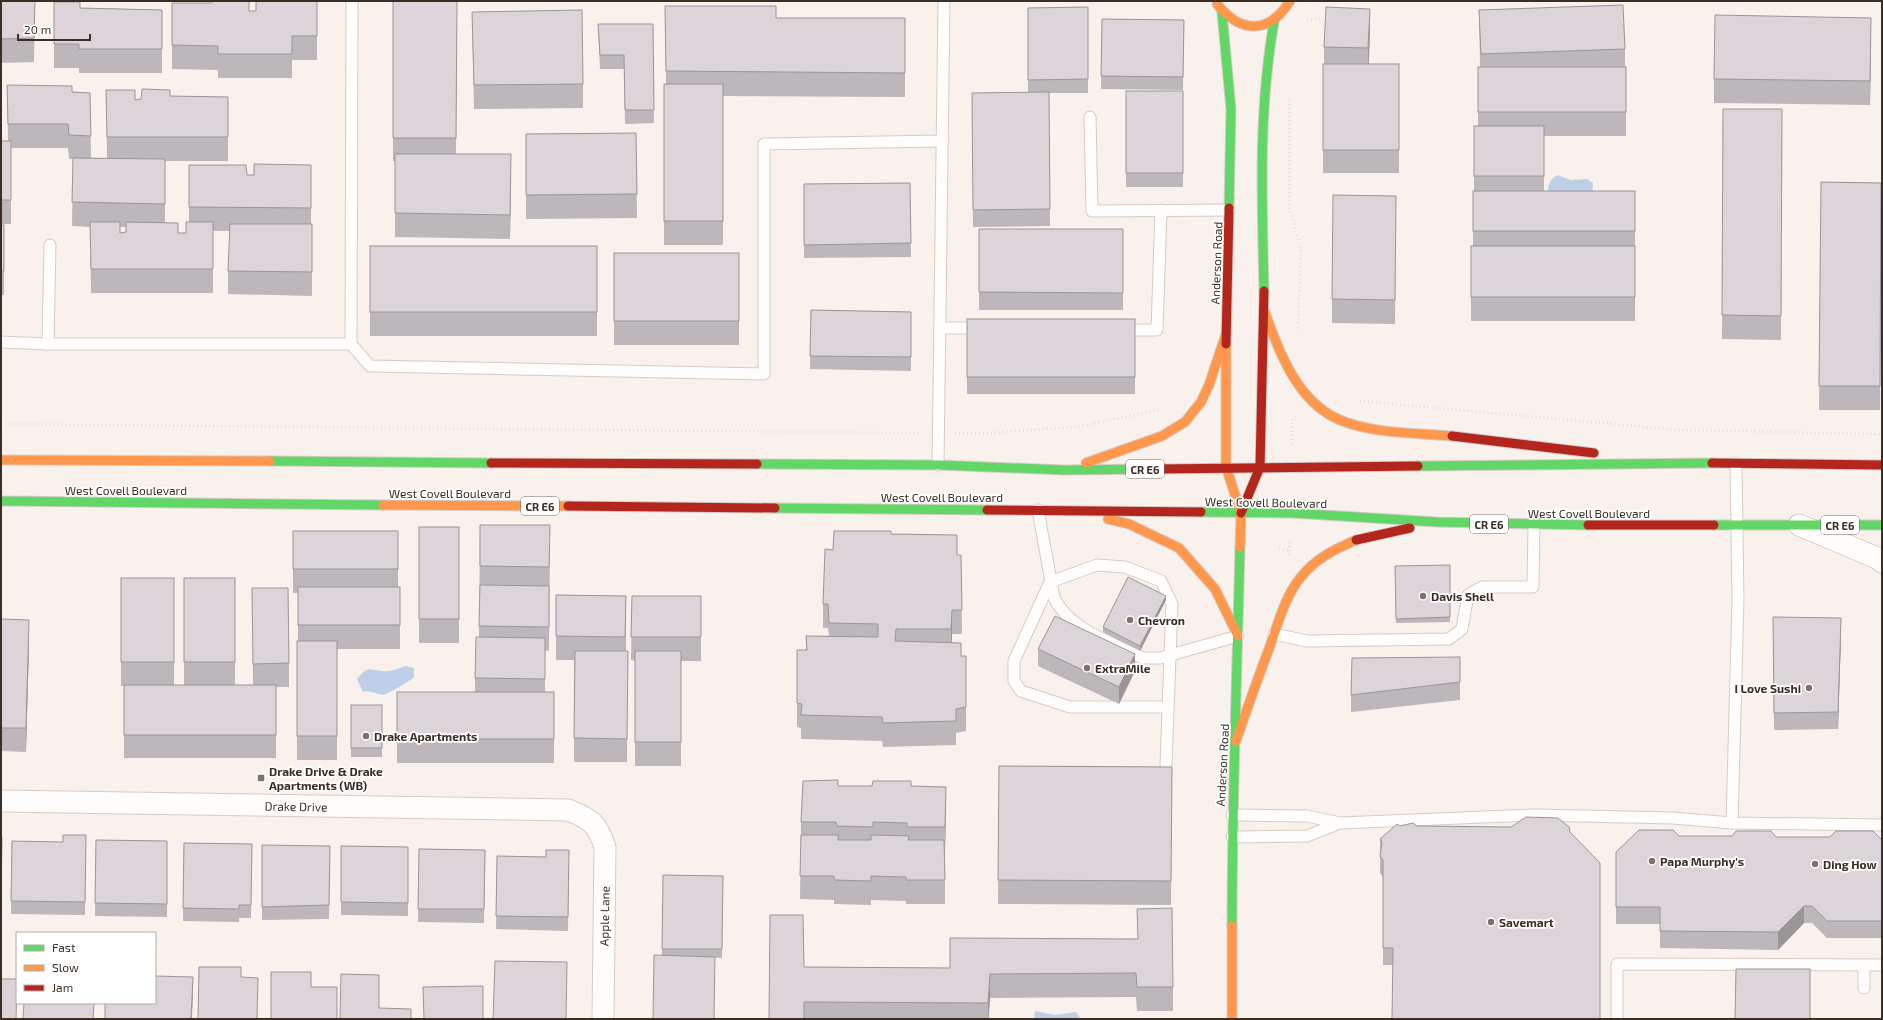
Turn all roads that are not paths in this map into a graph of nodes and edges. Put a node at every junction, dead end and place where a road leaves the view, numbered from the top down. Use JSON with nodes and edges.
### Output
{"nodes":[{"id":1,"x":352,"y":1,"type":"edge"},
{"id":2,"x":944,"y":1,"type":"edge"},
{"id":3,"x":1215,"y":1,"type":"edge"},
{"id":4,"x":1290,"y":1,"type":"edge"},
{"id":5,"x":1222,"y":12,"type":"junction"},
{"id":6,"x":1274,"y":22,"type":"junction"},
{"id":7,"x":1090,"y":117,"type":"dead end"},
{"id":8,"x":943,"y":141,"type":"junction"},
{"id":9,"x":1161,"y":210,"type":"junction"},
{"id":10,"x":1229,"y":210,"type":"junction"},
{"id":11,"x":50,"y":245,"type":"dead end"},
{"id":12,"x":1264,"y":310,"type":"junction"},
{"id":13,"x":941,"y":328,"type":"junction"},
{"id":14,"x":995,"y":328,"type":"edge"},
{"id":15,"x":1111,"y":330,"type":"edge"},
{"id":16,"x":1226,"y":334,"type":"junction"},
{"id":17,"x":1,"y":342,"type":"edge"},
{"id":18,"x":48,"y":344,"type":"junction"},
{"id":19,"x":351,"y":344,"type":"junction"},
{"id":20,"x":1,"y":460,"type":"edge"},
{"id":21,"x":1663,"y":463,"type":"junction"},
{"id":22,"x":1736,"y":464,"type":"junction"},
{"id":23,"x":938,"y":465,"type":"junction"},
{"id":24,"x":1882,"y":465,"type":"edge"},
{"id":25,"x":1226,"y":467,"type":"junction"},
{"id":26,"x":1260,"y":467,"type":"junction"},
{"id":27,"x":1064,"y":470,"type":"junction"},
{"id":28,"x":1,"y":501,"type":"edge"},
{"id":29,"x":1038,"y":510,"type":"junction"},
{"id":30,"x":1080,"y":511,"type":"junction"},
{"id":31,"x":1241,"y":513,"type":"junction"},
{"id":32,"x":1437,"y":522,"type":"junction"},
{"id":33,"x":1534,"y":525,"type":"junction"},
{"id":34,"x":1798,"y":525,"type":"junction"},
{"id":35,"x":1882,"y":525,"type":"edge"},
{"id":36,"x":1736,"y":526,"type":"junction"},
{"id":37,"x":1882,"y":562,"type":"edge"},
{"id":38,"x":1050,"y":582,"type":"junction"},
{"id":39,"x":1274,"y":634,"type":"junction"},
{"id":40,"x":1238,"y":636,"type":"junction"},
{"id":41,"x":1169,"y":655,"type":"junction"},
{"id":42,"x":1168,"y":708,"type":"junction"},
{"id":43,"x":1236,"y":740,"type":"junction"},
{"id":44,"x":1166,"y":764,"type":"dead end"},
{"id":45,"x":1,"y":801,"type":"edge"},
{"id":46,"x":1232,"y":815,"type":"junction"},
{"id":47,"x":589,"y":819,"type":"joint"},
{"id":48,"x":1340,"y":823,"type":"junction"},
{"id":49,"x":1732,"y":823,"type":"junction"},
{"id":50,"x":1882,"y":825,"type":"edge"},
{"id":51,"x":1232,"y":836,"type":"junction"},
{"id":52,"x":1864,"y":965,"type":"junction"},
{"id":53,"x":1882,"y":965,"type":"edge"},
{"id":54,"x":1864,"y":988,"type":"dead end"},
{"id":55,"x":603,"y":1019,"type":"edge"},
{"id":56,"x":1232,"y":1019,"type":"edge"},
{"id":57,"x":1617,"y":1019,"type":"edge"}],
"edges":[{"from":1,"to":19,"type":"lane"},
{"from":2,"to":8,"type":"lane"},
{"from":3,"to":5,"type":"main road"},
{"from":4,"to":6,"type":"main road"},
{"from":5,"to":6,"type":"main road"},
{"from":5,"to":10,"type":"main road","name":"Anderson Road"},
{"from":6,"to":12,"type":"main road","name":"Anderson Road"},
{"from":7,"to":9,"type":"lane"},
{"from":8,"to":13,"type":"lane"},
{"from":8,"to":19,"type":"lane"},
{"from":9,"to":10,"type":"lane"},
{"from":9,"to":15,"type":"lane"},
{"from":10,"to":16,"type":"main road","name":"Anderson Road"},
{"from":11,"to":18,"type":"lane"},
{"from":12,"to":21,"type":"main road"},
{"from":12,"to":26,"type":"main road","name":"Anderson Road"},
{"from":13,"to":14,"type":"lane"},
{"from":13,"to":23,"type":"lane"},
{"from":16,"to":25,"type":"main road","name":"Anderson Road"},
{"from":16,"to":27,"type":"main road"},
{"from":17,"to":18,"type":"lane"},
{"from":18,"to":19,"type":"lane"},
{"from":20,"to":23,"type":"main road","number":"CR E6"},
{"from":21,"to":22,"type":"main road","number":"CR E6"},
{"from":21,"to":26,"type":"main road","number":"CR E6"},
{"from":22,"to":24,"type":"main road","number":"CR E6"},
{"from":22,"to":36,"type":"lane"},
{"from":23,"to":27,"type":"main road","number":"CR E6"},
{"from":25,"to":26,"type":"main road","number":"CR E6"},
{"from":25,"to":27,"type":"main road","number":"CR E6"},
{"from":25,"to":31,"type":"main road","name":"Anderson Road"},
{"from":26,"to":31,"type":"main road","name":"Anderson Road"},
{"from":28,"to":29,"type":"main road","name":"West Covell Boulevard","number":"CR E6"},
{"from":29,"to":30,"type":"main road","name":"West Covell Boulevard","number":"CR E6"},
{"from":29,"to":38,"type":"lane"},
{"from":30,"to":31,"type":"main road","name":"West Covell Boulevard","number":"CR E6"},
{"from":30,"to":40,"type":"main road"},
{"from":31,"to":32,"type":"main road","name":"West Covell Boulevard","number":"CR E6"},
{"from":31,"to":40,"type":"main road","name":"Anderson Road"},
{"from":32,"to":33,"type":"main road","name":"West Covell Boulevard","number":"CR E6"},
{"from":32,"to":39,"type":"main road"},
{"from":33,"to":36,"type":"main road","name":"West Covell Boulevard","number":"CR E6"},
{"from":33,"to":39,"type":"lane"},
{"from":34,"to":35,"type":"main road","name":"West Covell Boulevard","number":"CR E6"},
{"from":34,"to":36,"type":"main road","name":"West Covell Boulevard","number":"CR E6"},
{"from":34,"to":37,"type":"street"},
{"from":36,"to":49,"type":"lane"},
{"from":38,"to":41,"type":"lane"},
{"from":38,"to":41,"type":"lane"},
{"from":38,"to":42,"type":"lane"},
{"from":39,"to":43,"type":"main road"},
{"from":40,"to":41,"type":"lane"},
{"from":40,"to":43,"type":"main road","name":"Anderson Road"},
{"from":41,"to":42,"type":"lane"},
{"from":42,"to":44,"type":"lane"},
{"from":43,"to":46,"type":"main road","name":"Anderson Road"},
{"from":45,"to":47,"type":"street","name":"Drake Drive"},
{"from":46,"to":48,"type":"lane"},
{"from":46,"to":51,"type":"main road","name":"Anderson Road"},
{"from":47,"to":55,"type":"street","name":"Apple Lane"},
{"from":48,"to":49,"type":"lane"},
{"from":48,"to":51,"type":"lane"},
{"from":49,"to":50,"type":"lane"},
{"from":51,"to":56,"type":"main road","name":"Anderson Road"},
{"from":52,"to":53,"type":"lane"},
{"from":52,"to":54,"type":"lane"},
{"from":52,"to":57,"type":"lane"}]}
